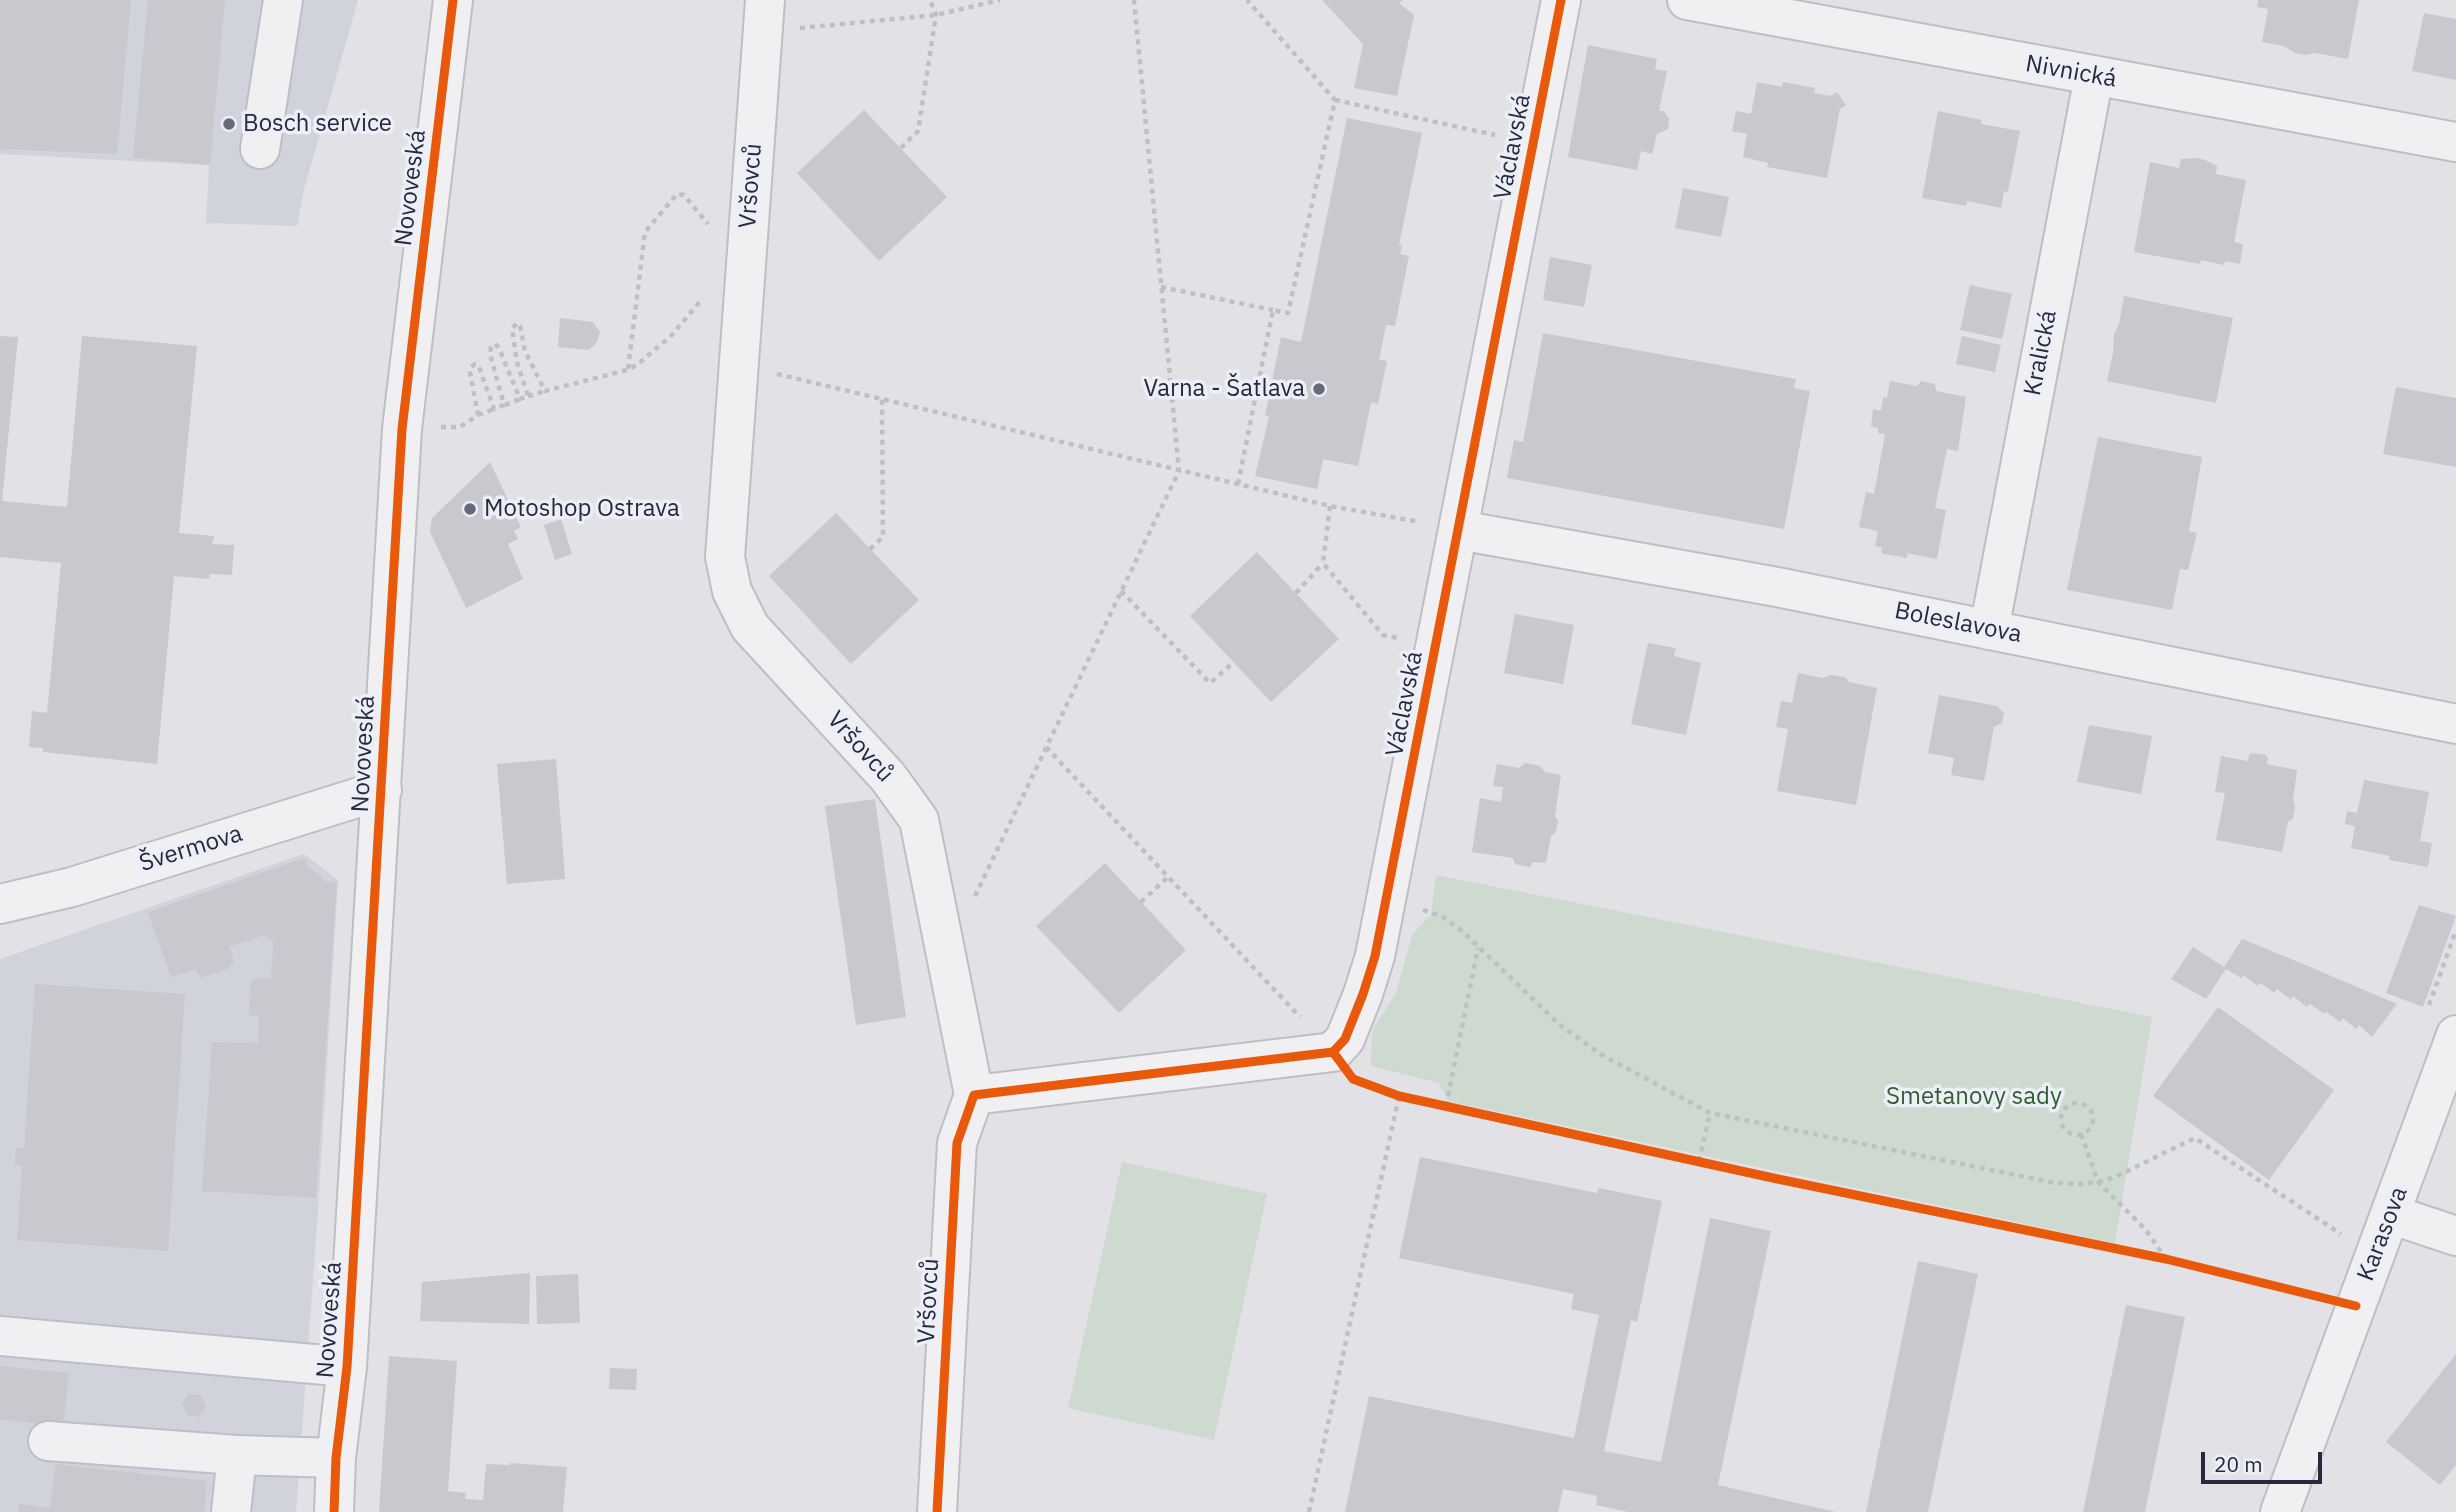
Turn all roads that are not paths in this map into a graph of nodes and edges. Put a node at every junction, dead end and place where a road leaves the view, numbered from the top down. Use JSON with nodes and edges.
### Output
{"nodes":[{"id":1,"x":282,"y":0,"type":"edge"},
{"id":2,"x":453,"y":0,"type":"edge"},
{"id":3,"x":1561,"y":0,"type":"edge"},
{"id":4,"x":1686,"y":0,"type":"edge"},
{"id":5,"x":763,"y":16,"type":"edge"},
{"id":6,"x":2094,"y":76,"type":"junction"},
{"id":7,"x":2456,"y":142,"type":"edge"},
{"id":8,"x":260,"y":149,"type":"dead end"},
{"id":9,"x":1459,"y":530,"type":"junction"},
{"id":10,"x":1989,"y":630,"type":"junction"},
{"id":11,"x":2456,"y":724,"type":"edge"},
{"id":12,"x":382,"y":790,"type":"junction"},
{"id":13,"x":0,"y":904,"type":"edge"},
{"id":14,"x":2456,"y":1035,"type":"edge"},
{"id":15,"x":974,"y":1095,"type":"junction"},
{"id":16,"x":2444,"y":1108,"type":"edge"},
{"id":17,"x":2390,"y":1214,"type":"junction"},
{"id":18,"x":2456,"y":1236,"type":"edge"},
{"id":19,"x":0,"y":1336,"type":"edge"},
{"id":20,"x":347,"y":1367,"type":"junction"},
{"id":21,"x":48,"y":1441,"type":"dead end"},
{"id":22,"x":237,"y":1455,"type":"junction"},
{"id":23,"x":337,"y":1458,"type":"junction"},
{"id":24,"x":231,"y":1512,"type":"edge"},
{"id":25,"x":334,"y":1512,"type":"edge"},
{"id":26,"x":937,"y":1512,"type":"edge"},
{"id":27,"x":2280,"y":1512,"type":"edge"}],
"edges":[{"from":1,"to":8,"type":"street"},
{"from":2,"to":12,"type":"street","name":"Novoveská"},
{"from":3,"to":9,"type":"street","name":"Václavská"},
{"from":4,"to":6,"type":"street","name":"Nivnická"},
{"from":5,"to":15,"type":"street","name":"Vršovců"},
{"from":6,"to":7,"type":"street","name":"Nivnická"},
{"from":6,"to":10,"type":"street","name":"Kralická"},
{"from":9,"to":10,"type":"street","name":"Boleslavova"},
{"from":9,"to":15,"type":"street","name":"Václavská"},
{"from":10,"to":11,"type":"street","name":"Boleslavova"},
{"from":12,"to":13,"type":"street","name":"Švermova"},
{"from":12,"to":20,"type":"street","name":"Novoveská"},
{"from":14,"to":16,"type":"street","name":"Karasova"},
{"from":15,"to":26,"type":"street","name":"Vršovců"},
{"from":16,"to":17,"type":"street","name":"Karasova"},
{"from":17,"to":18,"type":"street"},
{"from":17,"to":27,"type":"street","name":"Karasova"},
{"from":19,"to":20,"type":"street"},
{"from":20,"to":23,"type":"street","name":"Novoveská"},
{"from":21,"to":22,"type":"street"},
{"from":22,"to":23,"type":"street"},
{"from":22,"to":24,"type":"street"},
{"from":23,"to":25,"type":"street","name":"Novoveská"}]}
